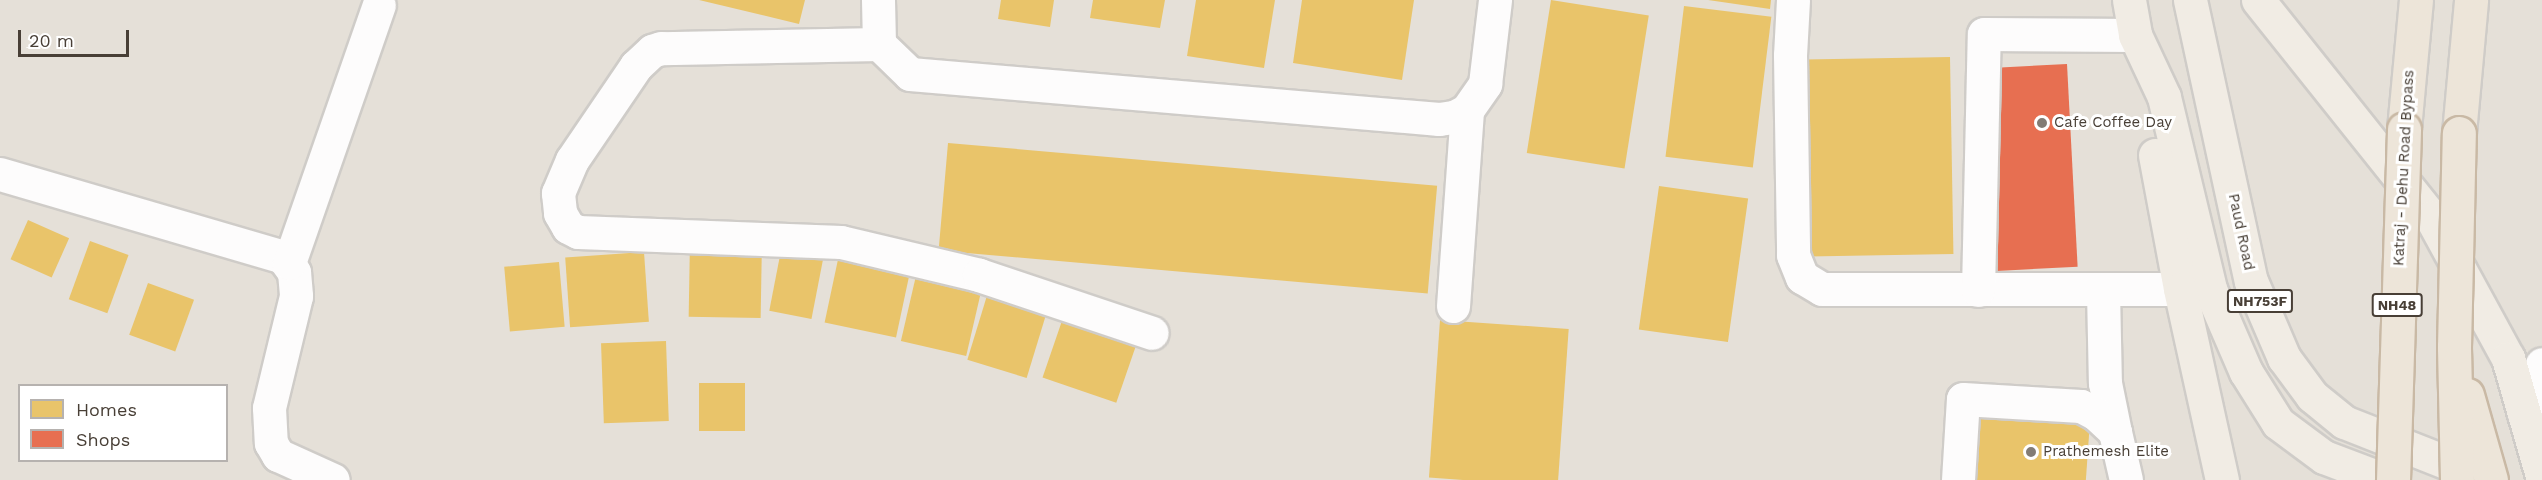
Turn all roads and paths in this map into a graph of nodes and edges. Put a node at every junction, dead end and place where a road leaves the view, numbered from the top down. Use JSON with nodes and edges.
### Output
{"nodes":[{"id":1,"x":878,"y":0,"type":"edge"},
{"id":2,"x":1495,"y":0,"type":"edge"},
{"id":3,"x":1793,"y":0,"type":"edge"},
{"id":4,"x":2129,"y":0,"type":"edge"},
{"id":5,"x":2190,"y":0,"type":"edge"},
{"id":6,"x":2258,"y":0,"type":"edge"},
{"id":7,"x":2416,"y":0,"type":"edge"},
{"id":8,"x":2471,"y":0,"type":"edge"},
{"id":9,"x":379,"y":5,"type":"dead end"},
{"id":10,"x":2135,"y":35,"type":"junction"},
{"id":11,"x":879,"y":44,"type":"junction"},
{"id":12,"x":1467,"y":110,"type":"junction"},
{"id":13,"x":0,"y":174,"type":"edge"},
{"id":14,"x":289,"y":263,"type":"junction"},
{"id":15,"x":2180,"y":289,"type":"junction"},
{"id":16,"x":1978,"y":290,"type":"junction"},
{"id":17,"x":2103,"y":291,"type":"junction"},
{"id":18,"x":1453,"y":306,"type":"dead end"},
{"id":19,"x":1152,"y":333,"type":"dead end"},
{"id":20,"x":2454,"y":347,"type":"junction"},
{"id":21,"x":2542,"y":364,"type":"edge"},
{"id":22,"x":2524,"y":413,"type":"junction"},
{"id":23,"x":2115,"y":432,"type":"junction"},
{"id":24,"x":2542,"y":476,"type":"edge"},
{"id":25,"x":333,"y":480,"type":"edge"},
{"id":26,"x":1958,"y":480,"type":"edge"},
{"id":27,"x":2126,"y":480,"type":"edge"},
{"id":28,"x":2222,"y":480,"type":"edge"},
{"id":29,"x":2385,"y":480,"type":"edge"},
{"id":30,"x":2393,"y":480,"type":"edge"},
{"id":31,"x":2457,"y":480,"type":"edge"},
{"id":32,"x":2491,"y":480,"type":"edge"}],
"edges":[{"from":1,"to":11,"type":"street"},
{"from":2,"to":12,"type":"street"},
{"from":3,"to":16,"type":"street"},
{"from":4,"to":10,"type":"main road"},
{"from":5,"to":32,"type":"main road","name":"Paud Road","number":"NH753F"},
{"from":6,"to":22,"type":"main road"},
{"from":7,"to":30,"type":"highway","name":"Katraj - Dehu Road Bypass","number":"NH48","bridge":true},
{"from":8,"to":20,"type":"highway","bridge":true},
{"from":9,"to":14,"type":"street"},
{"from":10,"to":15,"type":"main road"},
{"from":10,"to":16,"type":"street"},
{"from":10,"to":29,"type":"main road","number":"NH753F"},
{"from":11,"to":12,"type":"street"},
{"from":11,"to":19,"type":"street"},
{"from":12,"to":18,"type":"street"},
{"from":13,"to":14,"type":"street"},
{"from":14,"to":25,"type":"street"},
{"from":15,"to":17,"type":"street"},
{"from":15,"to":28,"type":"main road"},
{"from":16,"to":17,"type":"street"},
{"from":17,"to":23,"type":"street"},
{"from":20,"to":31,"type":"highway","bridge":true},
{"from":20,"to":32,"type":"highway","bridge":true},
{"from":21,"to":22,"type":"street"},
{"from":22,"to":24,"type":"main road"},
{"from":23,"to":26,"type":"street"},
{"from":23,"to":27,"type":"street"}]}
